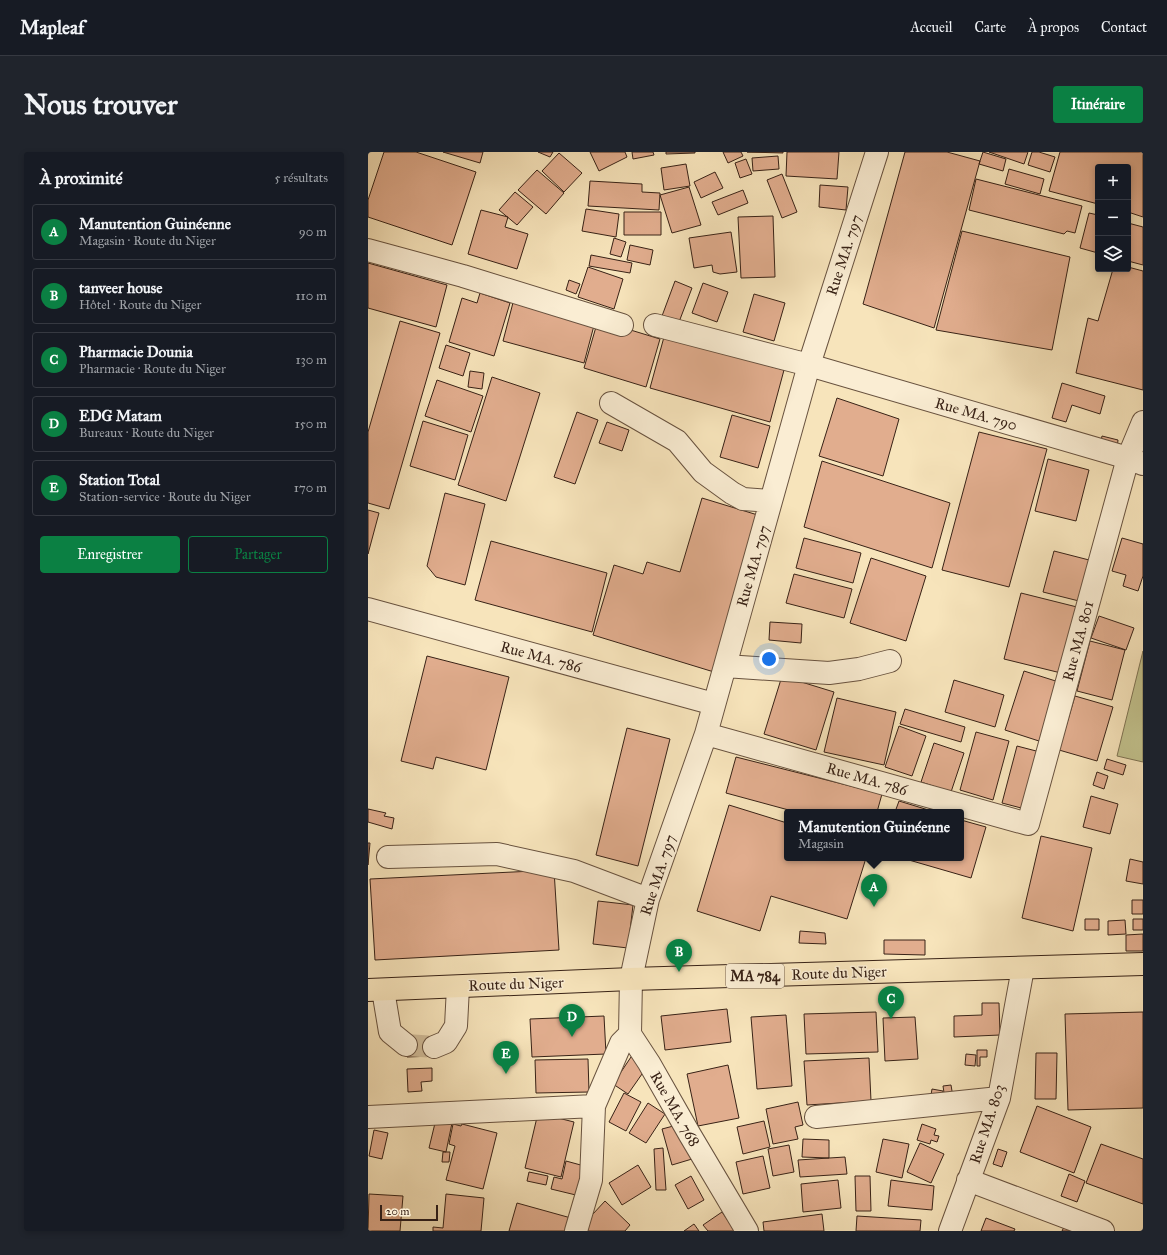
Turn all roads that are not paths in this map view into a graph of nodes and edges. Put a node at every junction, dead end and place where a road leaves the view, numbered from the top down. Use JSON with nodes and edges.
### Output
{"nodes":[{"id":1,"x":877,"y":152,"type":"edge"},
{"id":2,"x":368,"y":250,"type":"edge"},
{"id":3,"x":622,"y":325,"type":"dead end"},
{"id":4,"x":655,"y":325,"type":"dead end"},
{"id":5,"x":809,"y":365,"type":"junction"},
{"id":6,"x":610,"y":403,"type":"dead end"},
{"id":7,"x":1143,"y":422,"type":"edge"},
{"id":8,"x":1135,"y":461,"type":"edge"},
{"id":9,"x":771,"y":501,"type":"junction"},
{"id":10,"x":368,"y":609,"type":"edge"},
{"id":11,"x":890,"y":661,"type":"dead end"},
{"id":12,"x":725,"y":666,"type":"junction"},
{"id":13,"x":714,"y":704,"type":"junction"},
{"id":14,"x":706,"y":734,"type":"junction"},
{"id":15,"x":1028,"y":824,"type":"joint"},
{"id":16,"x":388,"y":857,"type":"dead end"},
{"id":17,"x":648,"y":898,"type":"junction"},
{"id":18,"x":1143,"y":964,"type":"edge"},
{"id":19,"x":1023,"y":968,"type":"junction"},
{"id":20,"x":631,"y":979,"type":"junction"},
{"id":21,"x":458,"y":987,"type":"junction"},
{"id":22,"x":376,"y":990,"type":"edge"},
{"id":23,"x":630,"y":1034,"type":"junction"},
{"id":24,"x":406,"y":1045,"type":"tunnel mouth"},
{"id":25,"x":434,"y":1047,"type":"tunnel mouth"},
{"id":26,"x":999,"y":1098,"type":"junction"},
{"id":27,"x":594,"y":1106,"type":"junction"},
{"id":28,"x":368,"y":1117,"type":"edge"},
{"id":29,"x":816,"y":1117,"type":"dead end"},
{"id":30,"x":968,"y":1180,"type":"junction"},
{"id":31,"x":576,"y":1231,"type":"edge"},
{"id":32,"x":747,"y":1231,"type":"edge"},
{"id":33,"x":950,"y":1231,"type":"edge"},
{"id":34,"x":1103,"y":1231,"type":"edge"}],
"edges":[{"from":1,"to":5,"type":"street","name":"Rue MA. 797"},
{"from":2,"to":3,"type":"street"},
{"from":4,"to":5,"type":"street","name":"Rue MA. 790"},
{"from":5,"to":8,"type":"street","name":"Rue MA. 790"},
{"from":5,"to":9,"type":"street","name":"Rue MA. 797"},
{"from":6,"to":9,"type":"street"},
{"from":7,"to":8,"type":"street","name":"Rue MA. 801"},
{"from":8,"to":15,"type":"street","name":"Rue MA. 801"},
{"from":9,"to":12,"type":"street","name":"Rue MA. 797"},
{"from":10,"to":13,"type":"street","name":"Rue MA. 786"},
{"from":11,"to":12,"type":"street"},
{"from":12,"to":13,"type":"street","name":"Rue MA. 797"},
{"from":13,"to":14,"type":"street","name":"Rue MA. 797"},
{"from":14,"to":15,"type":"street","name":"Rue MA. 786"},
{"from":14,"to":17,"type":"street","name":"Rue MA. 797"},
{"from":16,"to":17,"type":"street"},
{"from":17,"to":20,"type":"street","name":"Rue MA. 797"},
{"from":18,"to":19,"type":"main road","name":"Route du Niger","number":"MA 784"},
{"from":19,"to":20,"type":"main road","name":"Route du Niger","number":"MA 784"},
{"from":19,"to":26,"type":"street","name":"Rue MA. 803"},
{"from":20,"to":21,"type":"main road","name":"Route du Niger","number":"MA 784"},
{"from":20,"to":23,"type":"street"},
{"from":21,"to":22,"type":"main road","name":"Route du Niger","number":"MA 784"},
{"from":21,"to":25,"type":"street"},
{"from":22,"to":24,"type":"street"},
{"from":23,"to":27,"type":"street"},
{"from":23,"to":32,"type":"street","name":"Rue MA. 768"},
{"from":26,"to":29,"type":"street"},
{"from":26,"to":30,"type":"street","name":"Rue MA. 803"},
{"from":27,"to":28,"type":"street"},
{"from":27,"to":31,"type":"street"},
{"from":30,"to":33,"type":"street","name":"Rue MA. 803"},
{"from":30,"to":34,"type":"street"}]}
